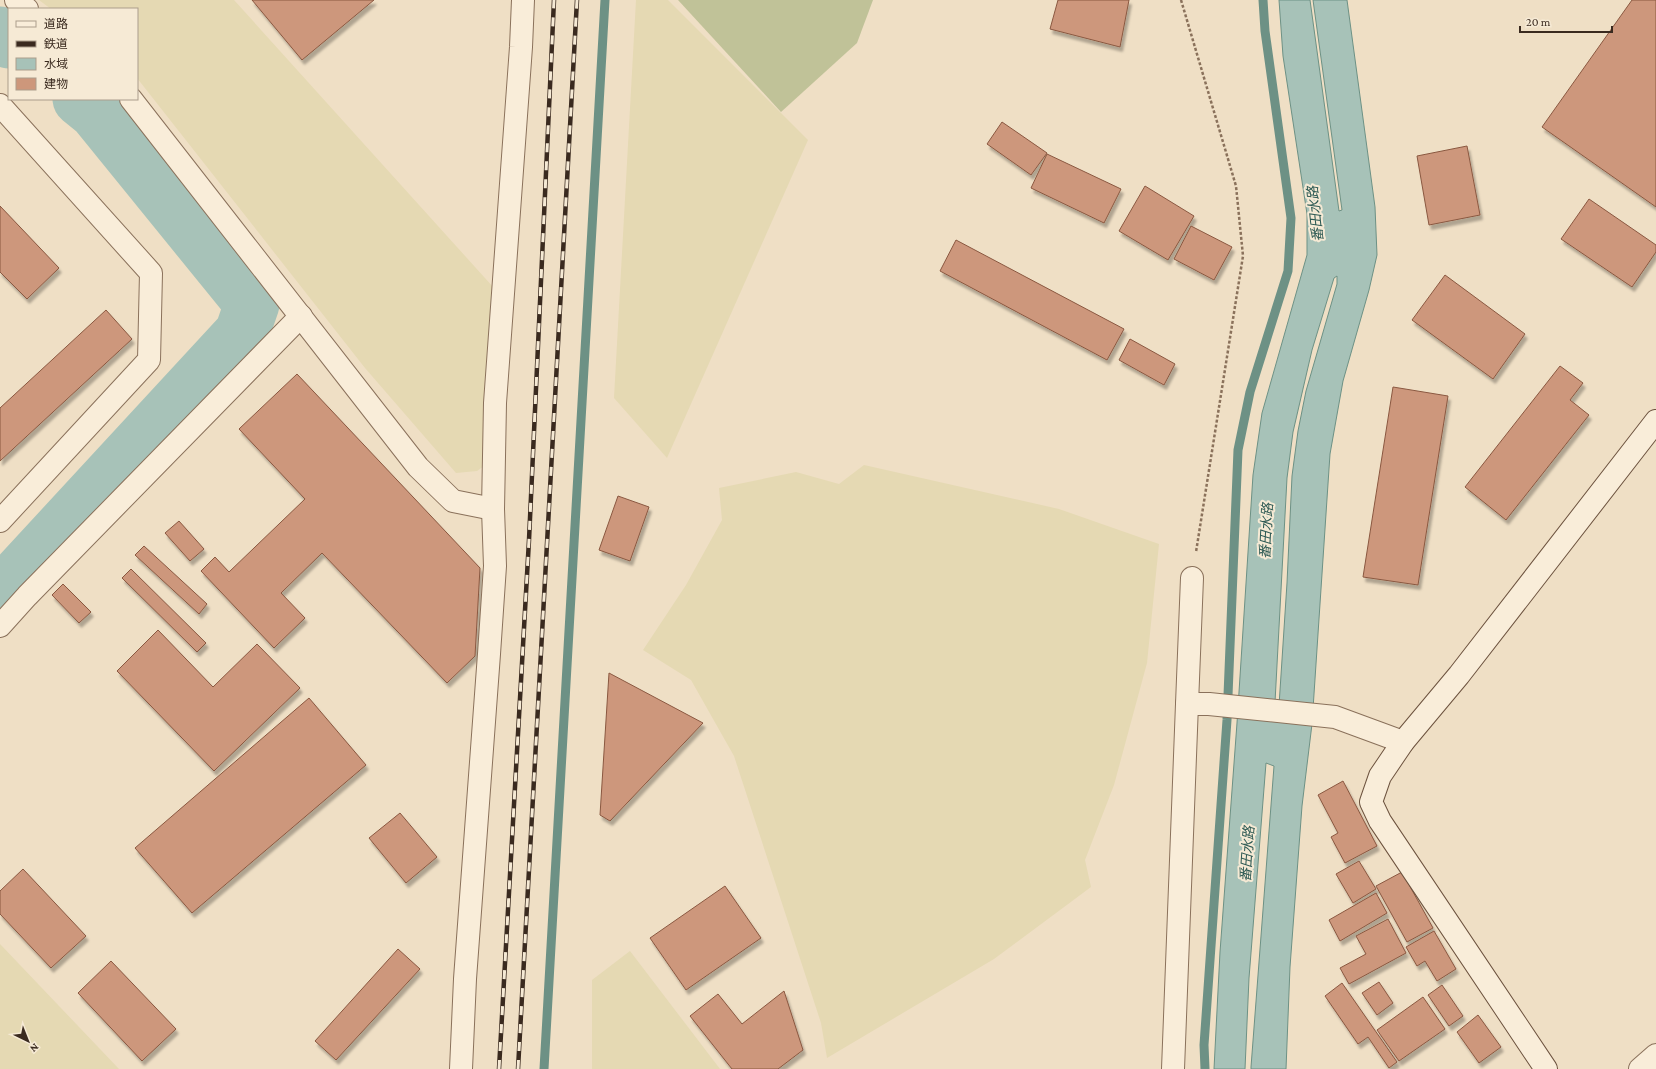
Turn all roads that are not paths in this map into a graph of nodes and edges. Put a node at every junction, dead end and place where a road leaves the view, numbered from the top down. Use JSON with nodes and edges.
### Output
{"nodes":[{"id":1,"x":16,"y":0,"type":"edge"},
{"id":2,"x":523,"y":0,"type":"edge"},
{"id":3,"x":26,"y":8,"type":"edge"},
{"id":4,"x":132,"y":100,"type":"edge"},
{"id":5,"x":0,"y":105,"type":"edge"},
{"id":6,"x":300,"y":316,"type":"junction"},
{"id":7,"x":1656,"y":421,"type":"edge"},
{"id":8,"x":493,"y":509,"type":"junction"},
{"id":9,"x":0,"y":520,"type":"edge"},
{"id":10,"x":1192,"y":578,"type":"road end"},
{"id":11,"x":0,"y":626,"type":"edge"},
{"id":12,"x":1198,"y":704,"type":"junction"},
{"id":13,"x":1403,"y":742,"type":"junction"},
{"id":14,"x":1656,"y":1055,"type":"edge"},
{"id":15,"x":461,"y":1069,"type":"edge"},
{"id":16,"x":1173,"y":1069,"type":"edge"},
{"id":17,"x":1546,"y":1069,"type":"edge"},
{"id":18,"x":1640,"y":1069,"type":"edge"}],
"edges":[{"from":1,"to":3,"type":"street"},
{"from":2,"to":8,"type":"street"},
{"from":4,"to":6,"type":"street"},
{"from":5,"to":9,"type":"street"},
{"from":6,"to":8,"type":"street"},
{"from":6,"to":11,"type":"street"},
{"from":7,"to":13,"type":"street"},
{"from":8,"to":15,"type":"street"},
{"from":10,"to":12,"type":"street"},
{"from":12,"to":13,"type":"street"},
{"from":12,"to":16,"type":"street"},
{"from":13,"to":17,"type":"street"},
{"from":14,"to":18,"type":"street"}]}
